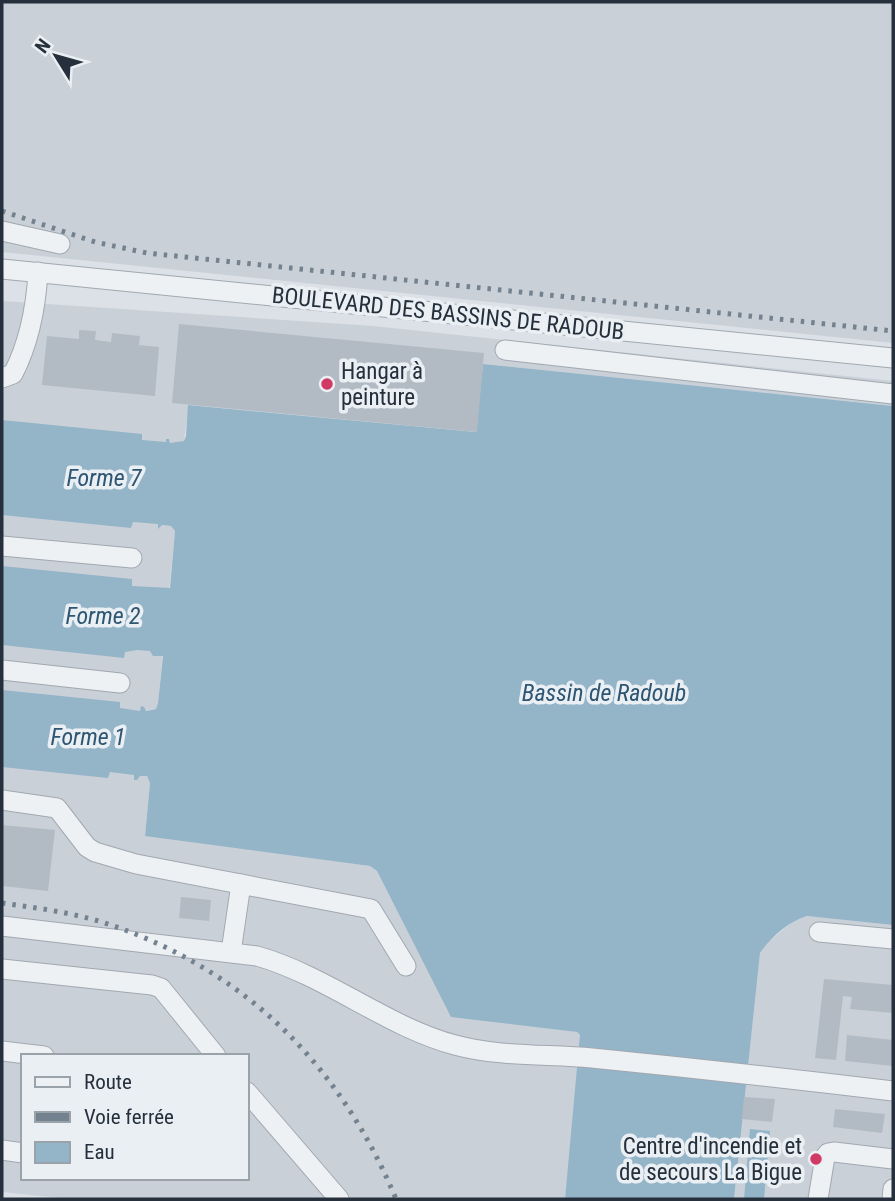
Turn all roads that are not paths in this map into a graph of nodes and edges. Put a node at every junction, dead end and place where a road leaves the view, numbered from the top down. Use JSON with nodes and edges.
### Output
{"nodes":[{"id":1,"x":2,"y":231,"type":"edge"},
{"id":2,"x":60,"y":244,"type":"dead end"},
{"id":3,"x":2,"y":268,"type":"edge"},
{"id":4,"x":38,"y":272,"type":"junction"},
{"id":5,"x":505,"y":350,"type":"dead end"},
{"id":6,"x":893,"y":358,"type":"edge"},
{"id":7,"x":2,"y":378,"type":"edge"},
{"id":8,"x":893,"y":394,"type":"edge"},
{"id":9,"x":2,"y":546,"type":"edge"},
{"id":10,"x":132,"y":558,"type":"dead end"},
{"id":11,"x":2,"y":670,"type":"edge"},
{"id":12,"x":120,"y":682,"type":"dead end"},
{"id":13,"x":2,"y":800,"type":"edge"},
{"id":14,"x":241,"y":884,"type":"junction"},
{"id":15,"x":2,"y":926,"type":"edge"},
{"id":16,"x":819,"y":932,"type":"dead end"},
{"id":17,"x":893,"y":939,"type":"edge"},
{"id":18,"x":231,"y":952,"type":"junction"},
{"id":19,"x":406,"y":966,"type":"dead end"},
{"id":20,"x":2,"y":969,"type":"edge"},
{"id":21,"x":2,"y":1051,"type":"edge"},
{"id":22,"x":27,"y":1054,"type":"edge"},
{"id":23,"x":214,"y":1054,"type":"edge"},
{"id":24,"x":893,"y":1091,"type":"edge"},
{"id":25,"x":248,"y":1093,"type":"edge"},
{"id":26,"x":2,"y":1150,"type":"edge"},
{"id":27,"x":21,"y":1153,"type":"edge"},
{"id":28,"x":893,"y":1159,"type":"edge"},
{"id":29,"x":893,"y":1189,"type":"edge"},
{"id":30,"x":339,"y":1199,"type":"edge"},
{"id":31,"x":818,"y":1199,"type":"edge"},
{"id":32,"x":892,"y":1199,"type":"edge"}],
"edges":[{"from":1,"to":2,"type":"street"},
{"from":3,"to":4,"type":"street","name":"BOULEVARD DES BASSINS DE RADOUB"},
{"from":4,"to":6,"type":"street","name":"BOULEVARD DES BASSINS DE RADOUB"},
{"from":4,"to":7,"type":"street"},
{"from":5,"to":8,"type":"street"},
{"from":9,"to":10,"type":"street"},
{"from":11,"to":12,"type":"street"},
{"from":13,"to":14,"type":"street"},
{"from":14,"to":18,"type":"street"},
{"from":14,"to":19,"type":"street"},
{"from":15,"to":18,"type":"street"},
{"from":16,"to":17,"type":"street"},
{"from":18,"to":24,"type":"street"},
{"from":20,"to":23,"type":"street"},
{"from":21,"to":22,"type":"street"},
{"from":25,"to":30,"type":"street"},
{"from":26,"to":27,"type":"street"},
{"from":28,"to":31,"type":"street"},
{"from":29,"to":32,"type":"street"}]}
